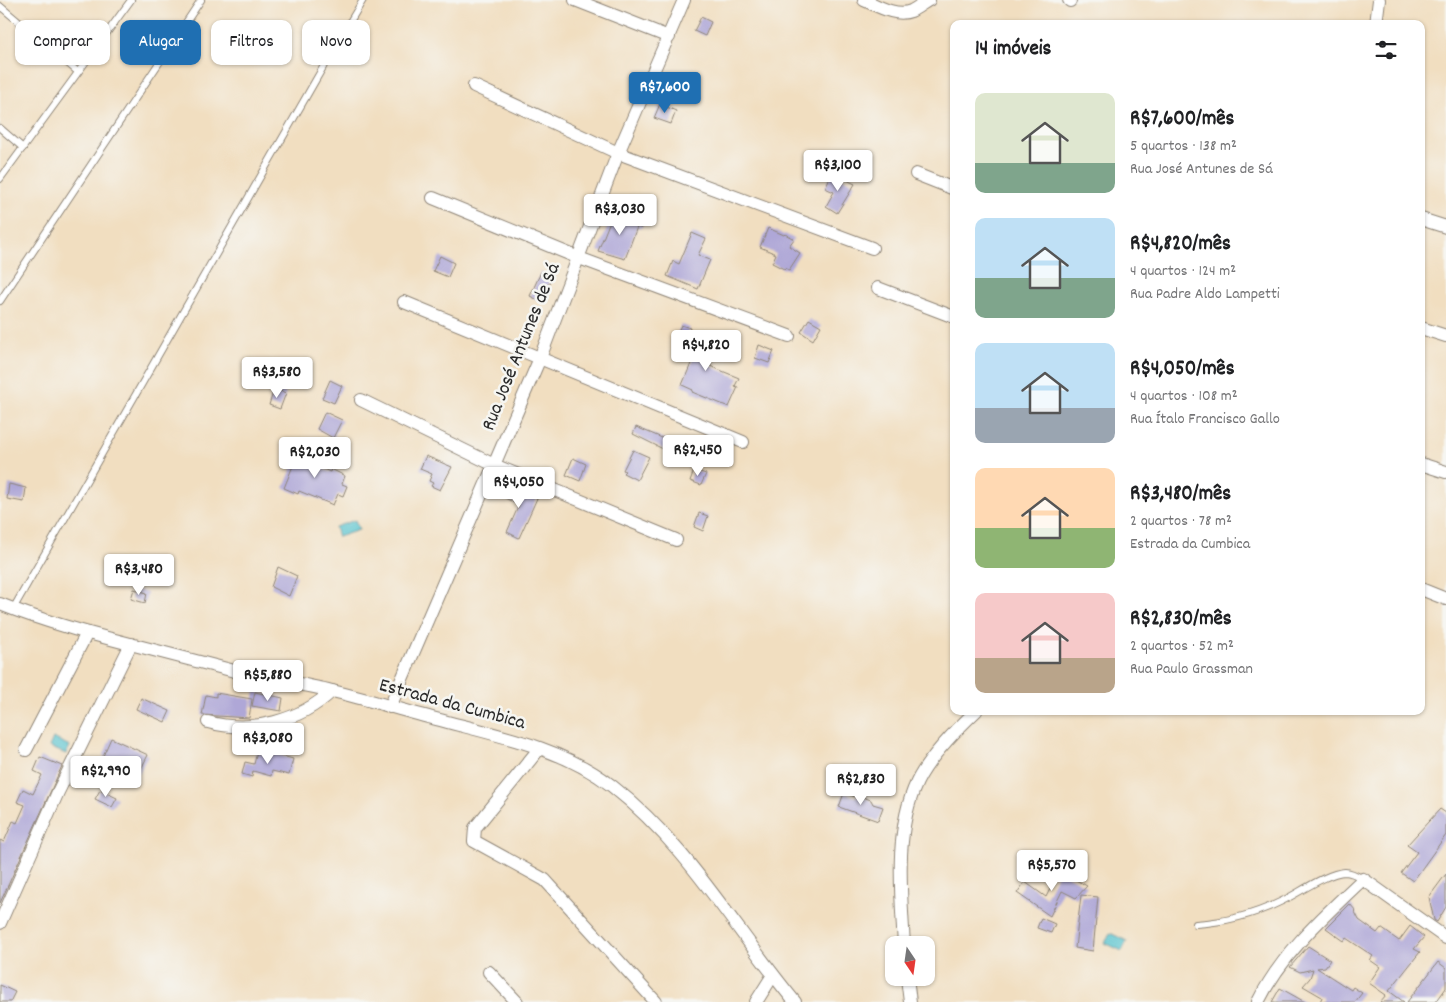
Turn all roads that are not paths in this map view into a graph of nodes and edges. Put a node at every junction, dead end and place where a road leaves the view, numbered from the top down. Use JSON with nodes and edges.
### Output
{"nodes":[{"id":1,"x":132,"y":0,"type":"edge"},
{"id":2,"x":201,"y":0,"type":"edge"},
{"id":3,"x":362,"y":0,"type":"edge"},
{"id":4,"x":575,"y":0,"type":"edge"},
{"id":5,"x":684,"y":0,"type":"edge"},
{"id":6,"x":864,"y":0,"type":"edge"},
{"id":7,"x":929,"y":0,"type":"edge"},
{"id":8,"x":1379,"y":0,"type":"edge"},
{"id":9,"x":0,"y":6,"type":"edge"},
{"id":10,"x":1376,"y":20,"type":"edge"},
{"id":11,"x":668,"y":37,"type":"junction"},
{"id":12,"x":78,"y":72,"type":"junction"},
{"id":13,"x":474,"y":86,"type":"dead end"},
{"id":14,"x":0,"y":128,"type":"edge"},
{"id":15,"x":23,"y":148,"type":"junction"},
{"id":16,"x":618,"y":153,"type":"junction"},
{"id":17,"x":916,"y":174,"type":"dead end"},
{"id":18,"x":0,"y":179,"type":"edge"},
{"id":19,"x":950,"y":187,"type":"edge"},
{"id":20,"x":434,"y":198,"type":"dead end"},
{"id":21,"x":1425,"y":220,"type":"edge"},
{"id":22,"x":1446,"y":227,"type":"edge"},
{"id":23,"x":872,"y":248,"type":"dead end"},
{"id":24,"x":579,"y":258,"type":"junction"},
{"id":25,"x":878,"y":288,"type":"dead end"},
{"id":26,"x":0,"y":301,"type":"edge"},
{"id":27,"x":404,"y":302,"type":"dead end"},
{"id":28,"x":950,"y":315,"type":"edge"},
{"id":29,"x":1425,"y":329,"type":"edge"},
{"id":30,"x":789,"y":336,"type":"dead end"},
{"id":31,"x":1446,"y":336,"type":"edge"},
{"id":32,"x":540,"y":358,"type":"junction"},
{"id":33,"x":360,"y":400,"type":"dead end"},
{"id":34,"x":743,"y":442,"type":"dead end"},
{"id":35,"x":494,"y":465,"type":"junction"},
{"id":36,"x":1425,"y":465,"type":"edge"},
{"id":37,"x":1446,"y":472,"type":"edge"},
{"id":38,"x":676,"y":540,"type":"dead end"},
{"id":39,"x":1425,"y":592,"type":"edge"},
{"id":40,"x":1446,"y":600,"type":"edge"},
{"id":41,"x":0,"y":604,"type":"edge"},
{"id":42,"x":13,"y":609,"type":"junction"},
{"id":43,"x":88,"y":633,"type":"junction"},
{"id":44,"x":131,"y":644,"type":"junction"},
{"id":45,"x":332,"y":691,"type":"junction"},
{"id":46,"x":390,"y":707,"type":"junction"},
{"id":47,"x":972,"y":715,"type":"edge"},
{"id":48,"x":208,"y":722,"type":"dead end"},
{"id":49,"x":539,"y":749,"type":"junction"},
{"id":50,"x":26,"y":750,"type":"dead end"},
{"id":51,"x":1363,"y":879,"type":"junction"},
{"id":52,"x":0,"y":923,"type":"edge"},
{"id":53,"x":1196,"y":924,"type":"dead end"},
{"id":54,"x":903,"y":936,"type":"edge"},
{"id":55,"x":1446,"y":938,"type":"edge"},
{"id":56,"x":489,"y":972,"type":"dead end"},
{"id":57,"x":773,"y":975,"type":"junction"},
{"id":58,"x":908,"y":986,"type":"edge"},
{"id":59,"x":516,"y":1002,"type":"edge"},
{"id":60,"x":656,"y":1002,"type":"edge"},
{"id":61,"x":756,"y":1002,"type":"edge"},
{"id":62,"x":795,"y":1002,"type":"edge"},
{"id":63,"x":910,"y":1002,"type":"edge"},
{"id":64,"x":1258,"y":1002,"type":"edge"}],
"edges":[{"from":1,"to":12,"type":"lane"},
{"from":2,"to":26,"type":"lane"},
{"from":3,"to":42,"type":"lane"},
{"from":4,"to":11,"type":"street"},
{"from":5,"to":11,"type":"street","name":"Rua José Antunes de Sá"},
{"from":6,"to":7,"type":"street"},
{"from":8,"to":10,"type":"street"},
{"from":9,"to":12,"type":"lane"},
{"from":11,"to":16,"type":"street","name":"Rua José Antunes de Sá"},
{"from":12,"to":15,"type":"lane"},
{"from":13,"to":16,"type":"street"},
{"from":14,"to":15,"type":"lane"},
{"from":15,"to":18,"type":"lane"},
{"from":16,"to":23,"type":"street"},
{"from":16,"to":24,"type":"street","name":"Rua José Antunes de Sá"},
{"from":17,"to":19,"type":"street"},
{"from":20,"to":24,"type":"street"},
{"from":21,"to":22,"type":"street"},
{"from":24,"to":30,"type":"street"},
{"from":24,"to":32,"type":"street","name":"Rua José Antunes de Sá"},
{"from":25,"to":28,"type":"street"},
{"from":27,"to":32,"type":"street"},
{"from":29,"to":31,"type":"street"},
{"from":32,"to":34,"type":"street"},
{"from":32,"to":35,"type":"street","name":"Rua José Antunes de Sá"},
{"from":33,"to":35,"type":"street"},
{"from":35,"to":38,"type":"street"},
{"from":35,"to":46,"type":"street","name":"Rua José Antunes de Sá"},
{"from":36,"to":37,"type":"street"},
{"from":39,"to":40,"type":"street"},
{"from":41,"to":42,"type":"street","name":"Estrada da Cumbica"},
{"from":42,"to":43,"type":"street","name":"Estrada da Cumbica"},
{"from":43,"to":44,"type":"street","name":"Estrada da Cumbica"},
{"from":43,"to":50,"type":"street"},
{"from":44,"to":45,"type":"street","name":"Estrada da Cumbica"},
{"from":44,"to":52,"type":"street"},
{"from":45,"to":46,"type":"street","name":"Estrada da Cumbica"},
{"from":45,"to":48,"type":"street"},
{"from":46,"to":49,"type":"street","name":"Estrada da Cumbica"},
{"from":47,"to":54,"type":"street"},
{"from":49,"to":57,"type":"street","name":"Estrada da Cumbica"},
{"from":49,"to":60,"type":"street"},
{"from":51,"to":53,"type":"lane"},
{"from":51,"to":55,"type":"street"},
{"from":51,"to":64,"type":"street"},
{"from":56,"to":59,"type":"street"},
{"from":57,"to":61,"type":"street"},
{"from":57,"to":62,"type":"street","name":"Estrada da Cumbica"},
{"from":58,"to":63,"type":"street"}]}
